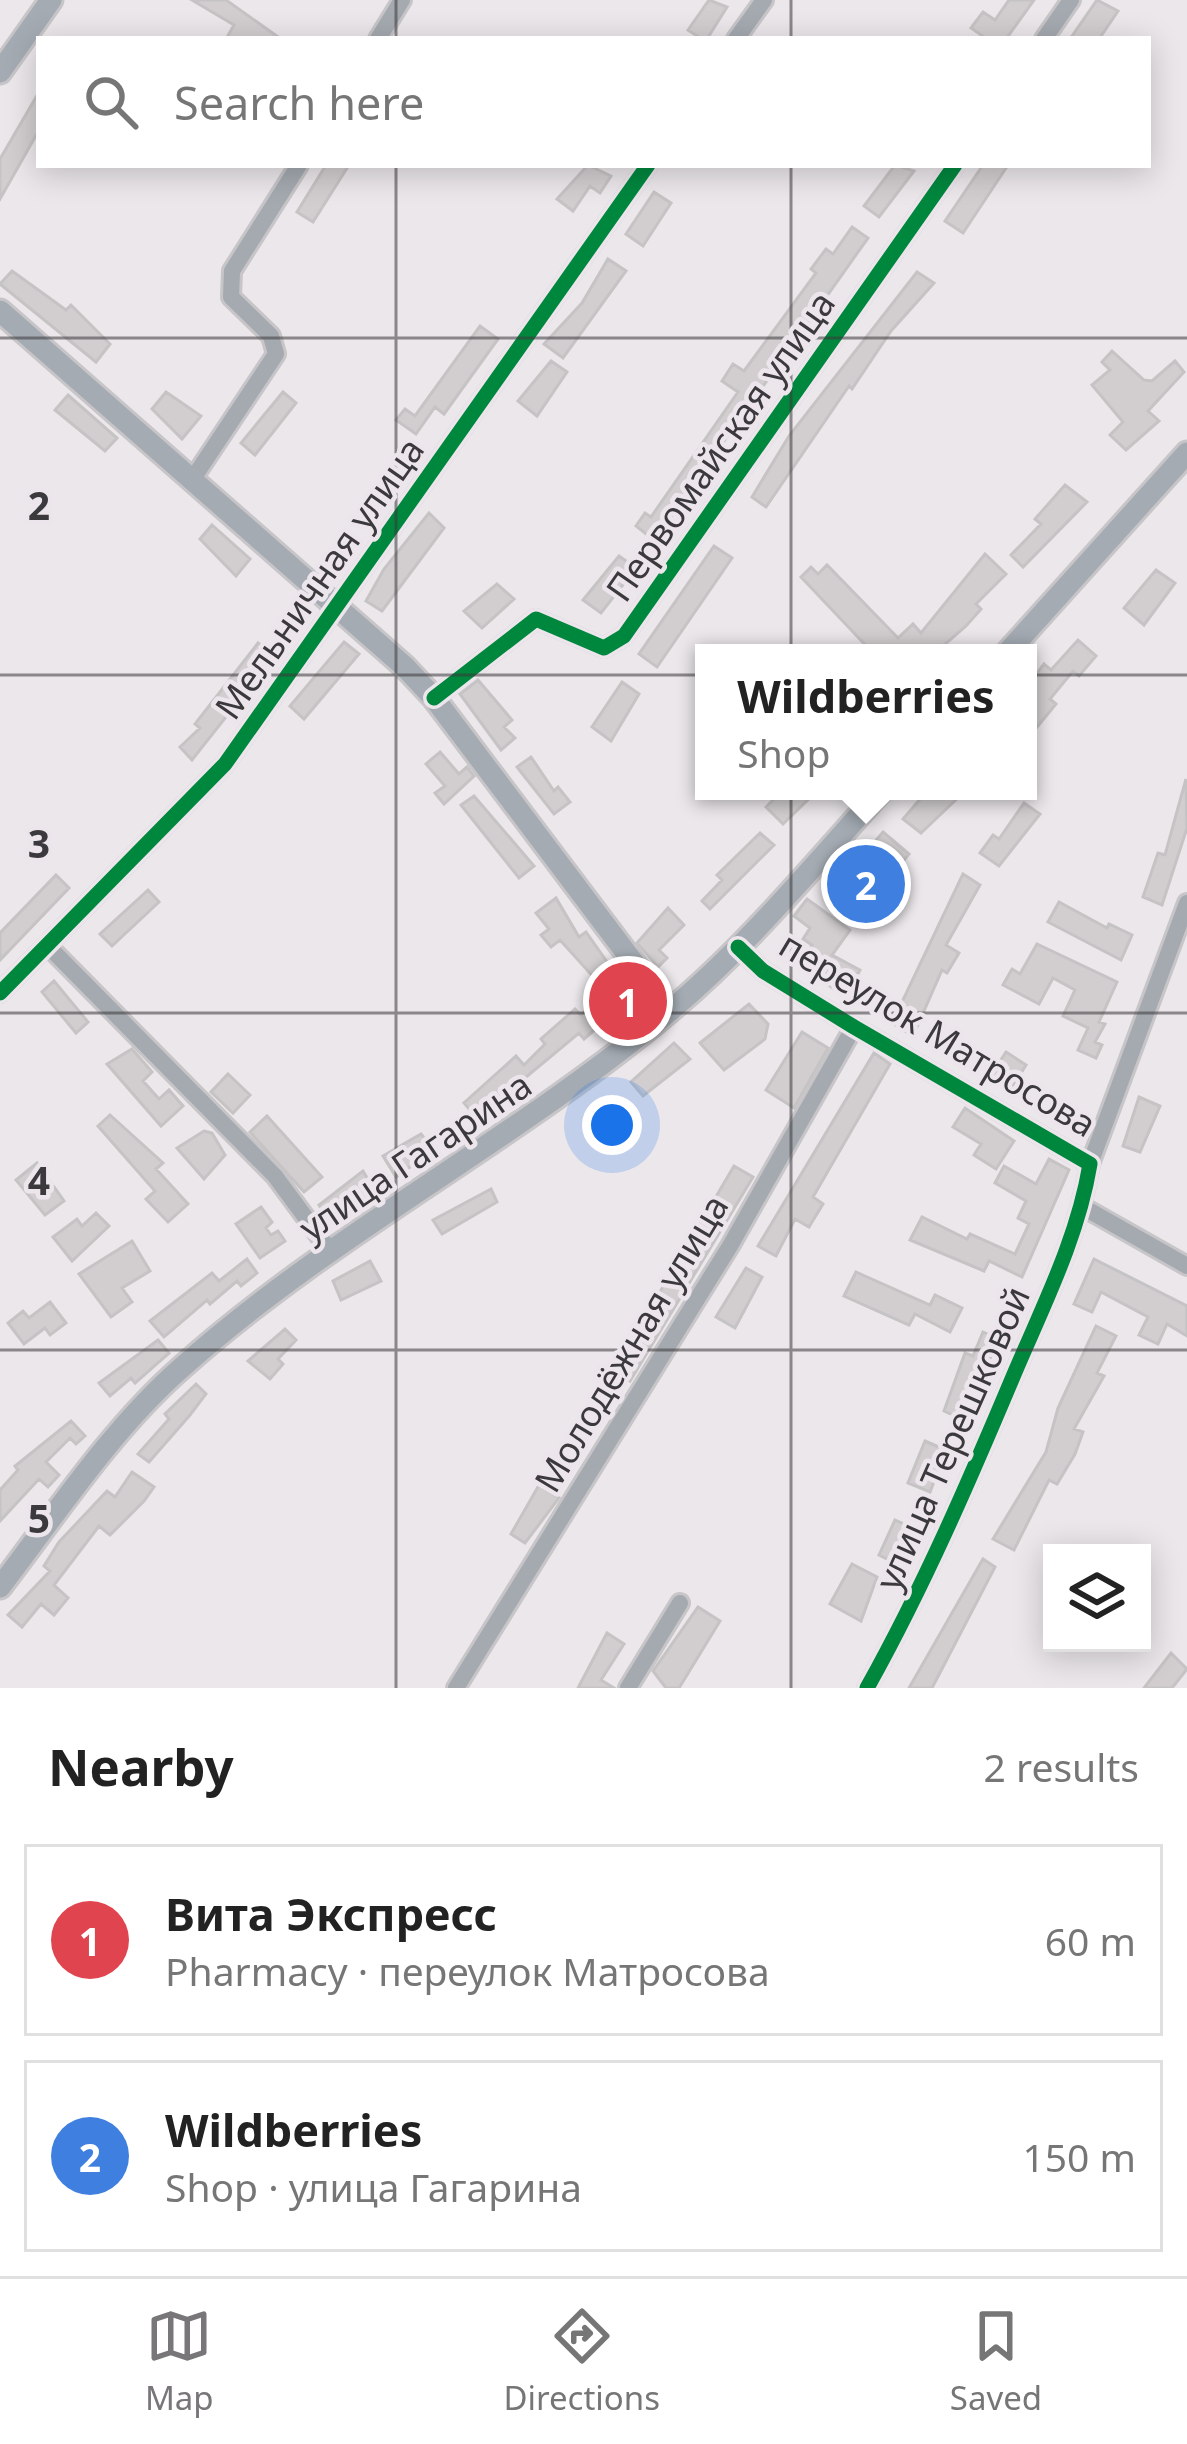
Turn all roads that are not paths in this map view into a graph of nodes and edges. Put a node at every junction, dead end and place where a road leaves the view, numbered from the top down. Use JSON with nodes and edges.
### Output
{"nodes":[{"id":1,"x":51,"y":0,"type":"edge"},
{"id":2,"x":402,"y":0,"type":"edge"},
{"id":3,"x":764,"y":0,"type":"edge"},
{"id":4,"x":1071,"y":0,"type":"edge"},
{"id":5,"x":380,"y":36,"type":"edge"},
{"id":6,"x":738,"y":36,"type":"edge"},
{"id":7,"x":1046,"y":36,"type":"edge"},
{"id":8,"x":0,"y":72,"type":"edge"},
{"id":9,"x":297,"y":168,"type":"edge"},
{"id":10,"x":645,"y":168,"type":"edge"},
{"id":11,"x":953,"y":168,"type":"edge"},
{"id":12,"x":0,"y":311,"type":"edge"},
{"id":13,"x":1187,"y":453,"type":"edge"},
{"id":14,"x":194,"y":477,"type":"junction"},
{"id":15,"x":338,"y":605,"type":"junction"},
{"id":16,"x":1014,"y":644,"type":"edge"},
{"id":17,"x":434,"y":698,"type":"junction"},
{"id":18,"x":873,"y":800,"type":"edge"},
{"id":19,"x":1187,"y":903,"type":"edge"},
{"id":20,"x":47,"y":945,"type":"junction"},
{"id":21,"x":738,"y":947,"type":"junction"},
{"id":22,"x":2,"y":986,"type":"edge"},
{"id":23,"x":670,"y":1011,"type":"junction"},
{"id":24,"x":854,"y":1028,"type":"junction"},
{"id":25,"x":1090,"y":1165,"type":"junction"},
{"id":26,"x":1083,"y":1207,"type":"junction"},
{"id":27,"x":331,"y":1252,"type":"junction"},
{"id":28,"x":1187,"y":1266,"type":"edge"},
{"id":29,"x":0,"y":1587,"type":"edge"},
{"id":30,"x":680,"y":1603,"type":"dead end"},
{"id":31,"x":456,"y":1688,"type":"edge"},
{"id":32,"x":628,"y":1688,"type":"edge"},
{"id":33,"x":867,"y":1688,"type":"edge"}],
"edges":[{"from":1,"to":8,"type":"main road"},
{"from":2,"to":5,"type":"street"},
{"from":3,"to":6,"type":"street"},
{"from":4,"to":7,"type":"street"},
{"from":9,"to":14,"type":"street"},
{"from":10,"to":15,"type":"street","name":"Мельничная улица"},
{"from":11,"to":17,"type":"street","name":"Первомайская улица"},
{"from":12,"to":14,"type":"main road"},
{"from":13,"to":16,"type":"main road"},
{"from":14,"to":15,"type":"main road"},
{"from":15,"to":17,"type":"main road"},
{"from":15,"to":20,"type":"street","name":"Мельничная улица"},
{"from":17,"to":23,"type":"main road"},
{"from":18,"to":21,"type":"main road","name":"улица Гагарина"},
{"from":19,"to":25,"type":"street"},
{"from":20,"to":22,"type":"street","name":"Мельничная улица"},
{"from":20,"to":27,"type":"street"},
{"from":21,"to":23,"type":"main road","name":"улица Гагарина"},
{"from":21,"to":24,"type":"street","name":"переулок Матросова"},
{"from":23,"to":27,"type":"main road","name":"улица Гагарина"},
{"from":24,"to":25,"type":"street","name":"переулок Матросова"},
{"from":24,"to":31,"type":"street","name":"Молодёжная улица"},
{"from":25,"to":26,"type":"street","name":"переулок Матросова"},
{"from":26,"to":28,"type":"street"},
{"from":26,"to":33,"type":"street","name":"улица Терешковой"},
{"from":27,"to":29,"type":"main road","name":"улица Гагарина"},
{"from":30,"to":32,"type":"street"}]}
